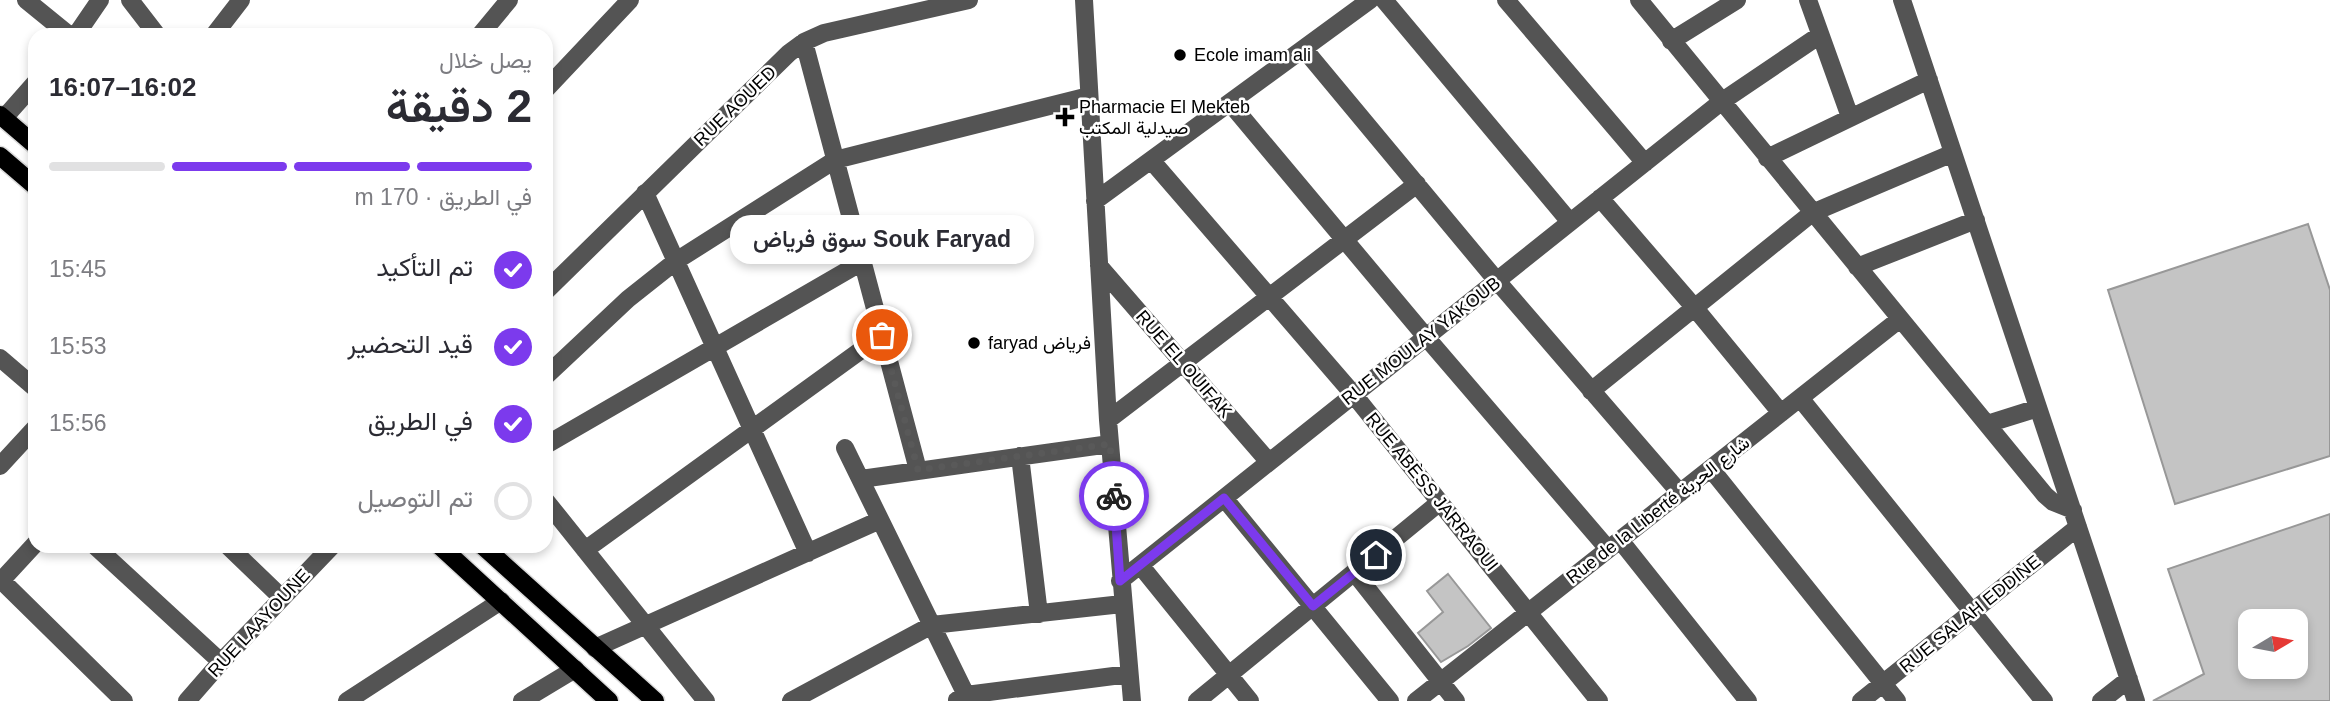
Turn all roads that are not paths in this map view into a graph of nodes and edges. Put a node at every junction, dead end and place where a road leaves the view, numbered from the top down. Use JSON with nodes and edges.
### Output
{"nodes":[{"id":1,"x":26,"y":0,"type":"edge"},
{"id":2,"x":100,"y":0,"type":"edge"},
{"id":3,"x":130,"y":0,"type":"edge"},
{"id":4,"x":241,"y":0,"type":"edge"},
{"id":5,"x":509,"y":0,"type":"edge"},
{"id":6,"x":630,"y":0,"type":"edge"},
{"id":7,"x":969,"y":0,"type":"edge"},
{"id":8,"x":1084,"y":0,"type":"edge"},
{"id":9,"x":1370,"y":0,"type":"edge"},
{"id":10,"x":1384,"y":0,"type":"edge"},
{"id":11,"x":1506,"y":0,"type":"edge"},
{"id":12,"x":1639,"y":0,"type":"edge"},
{"id":13,"x":1737,"y":0,"type":"edge"},
{"id":14,"x":1808,"y":0,"type":"edge"},
{"id":15,"x":1902,"y":0,"type":"edge"},
{"id":16,"x":60,"y":28,"type":"edge"},
{"id":17,"x":81,"y":28,"type":"edge"},
{"id":18,"x":152,"y":28,"type":"edge"},
{"id":19,"x":220,"y":28,"type":"edge"},
{"id":20,"x":486,"y":28,"type":"edge"},
{"id":21,"x":1820,"y":35,"type":"junction"},
{"id":22,"x":1671,"y":41,"type":"junction"},
{"id":23,"x":804,"y":42,"type":"junction"},
{"id":24,"x":1304,"y":49,"type":"junction"},
{"id":25,"x":1928,"y":80,"type":"junction"},
{"id":26,"x":553,"y":82,"type":"edge"},
{"id":27,"x":28,"y":90,"type":"edge"},
{"id":28,"x":1089,"y":96,"type":"junction"},
{"id":29,"x":1721,"y":102,"type":"junction"},
{"id":30,"x":1230,"y":103,"type":"junction"},
{"id":31,"x":2,"y":117,"type":"edge"},
{"id":32,"x":1850,"y":117,"type":"junction"},
{"id":33,"x":28,"y":139,"type":"edge"},
{"id":34,"x":1953,"y":153,"type":"junction"},
{"id":35,"x":0,"y":156,"type":"edge"},
{"id":36,"x":1767,"y":158,"type":"junction"},
{"id":37,"x":835,"y":160,"type":"junction"},
{"id":38,"x":1151,"y":160,"type":"junction"},
{"id":39,"x":1644,"y":163,"type":"junction"},
{"id":40,"x":28,"y":180,"type":"edge"},
{"id":41,"x":1417,"y":184,"type":"junction"},
{"id":42,"x":645,"y":193,"type":"junction"},
{"id":43,"x":1600,"y":198,"type":"junction"},
{"id":44,"x":1095,"y":201,"type":"junction"},
{"id":45,"x":1812,"y":213,"type":"junction"},
{"id":46,"x":1976,"y":220,"type":"junction"},
{"id":47,"x":1570,"y":222,"type":"junction"},
{"id":48,"x":1345,"y":240,"type":"junction"},
{"id":49,"x":676,"y":261,"type":"junction"},
{"id":50,"x":862,"y":262,"type":"junction"},
{"id":51,"x":1099,"y":267,"type":"junction"},
{"id":52,"x":1857,"y":267,"type":"junction"},
{"id":53,"x":1497,"y":281,"type":"junction"},
{"id":54,"x":553,"y":284,"type":"edge"},
{"id":55,"x":1269,"y":297,"type":"junction"},
{"id":56,"x":1694,"y":307,"type":"junction"},
{"id":57,"x":1900,"y":319,"type":"junction"},
{"id":58,"x":882,"y":335,"type":"junction"},
{"id":59,"x":1426,"y":337,"type":"junction"},
{"id":60,"x":715,"y":347,"type":"junction"},
{"id":61,"x":0,"y":359,"type":"edge"},
{"id":62,"x":1184,"y":362,"type":"junction"},
{"id":63,"x":553,"y":369,"type":"edge"},
{"id":64,"x":28,"y":382,"type":"edge"},
{"id":65,"x":1591,"y":391,"type":"junction"},
{"id":66,"x":1354,"y":395,"type":"junction"},
{"id":67,"x":1800,"y":398,"type":"junction"},
{"id":68,"x":2038,"y":408,"type":"junction"},
{"id":69,"x":1781,"y":414,"type":"junction"},
{"id":70,"x":1108,"y":420,"type":"junction"},
{"id":71,"x":1987,"y":424,"type":"junction"},
{"id":72,"x":752,"y":430,"type":"junction"},
{"id":73,"x":28,"y":436,"type":"edge"},
{"id":74,"x":553,"y":441,"type":"edge"},
{"id":75,"x":1110,"y":444,"type":"junction"},
{"id":76,"x":845,"y":448,"type":"dead end"},
{"id":77,"x":1020,"y":456,"type":"junction"},
{"id":78,"x":1269,"y":463,"type":"junction"},
{"id":79,"x":0,"y":466,"type":"edge"},
{"id":80,"x":1710,"y":469,"type":"junction"},
{"id":81,"x":918,"y":470,"type":"junction"},
{"id":82,"x":861,"y":479,"type":"junction"},
{"id":83,"x":1680,"y":493,"type":"junction"},
{"id":84,"x":1224,"y":498,"type":"junction"},
{"id":85,"x":1440,"y":502,"type":"junction"},
{"id":86,"x":553,"y":510,"type":"edge"},
{"id":87,"x":2075,"y":519,"type":"junction"},
{"id":88,"x":880,"y":520,"type":"junction"},
{"id":89,"x":1614,"y":545,"type":"junction"},
{"id":90,"x":585,"y":550,"type":"junction"},
{"id":91,"x":28,"y":551,"type":"edge"},
{"id":92,"x":103,"y":553,"type":"edge"},
{"id":93,"x":235,"y":553,"type":"edge"},
{"id":94,"x":325,"y":553,"type":"edge"},
{"id":95,"x":448,"y":553,"type":"edge"},
{"id":96,"x":491,"y":553,"type":"edge"},
{"id":97,"x":808,"y":553,"type":"junction"},
{"id":98,"x":1140,"y":565,"type":"junction"},
{"id":99,"x":1354,"y":572,"type":"junction"},
{"id":100,"x":0,"y":580,"type":"edge"},
{"id":101,"x":1120,"y":581,"type":"junction"},
{"id":102,"x":282,"y":598,"type":"junction"},
{"id":103,"x":501,"y":601,"type":"junction"},
{"id":104,"x":1122,"y":604,"type":"junction"},
{"id":105,"x":1313,"y":606,"type":"junction"},
{"id":106,"x":1528,"y":612,"type":"junction"},
{"id":107,"x":1972,"y":612,"type":"junction"},
{"id":108,"x":1039,"y":614,"type":"junction"},
{"id":109,"x":646,"y":625,"type":"junction"},
{"id":110,"x":932,"y":625,"type":"junction"},
{"id":111,"x":595,"y":648,"type":"junction"},
{"id":112,"x":221,"y":663,"type":"junction"},
{"id":113,"x":575,"y":669,"type":"junction"},
{"id":114,"x":1129,"y":674,"type":"junction"},
{"id":115,"x":1229,"y":675,"type":"junction"},
{"id":116,"x":2129,"y":679,"type":"junction"},
{"id":117,"x":1440,"y":682,"type":"junction"},
{"id":118,"x":1883,"y":684,"type":"junction"},
{"id":119,"x":964,"y":699,"type":"edge"},
{"id":120,"x":124,"y":701,"type":"edge"},
{"id":121,"x":187,"y":701,"type":"edge"},
{"id":122,"x":347,"y":701,"type":"edge"},
{"id":123,"x":522,"y":701,"type":"edge"},
{"id":124,"x":609,"y":701,"type":"edge"},
{"id":125,"x":655,"y":701,"type":"edge"},
{"id":126,"x":706,"y":701,"type":"edge"},
{"id":127,"x":791,"y":701,"type":"edge"},
{"id":128,"x":1132,"y":701,"type":"edge"},
{"id":129,"x":1197,"y":701,"type":"edge"},
{"id":130,"x":1250,"y":701,"type":"edge"},
{"id":131,"x":1390,"y":701,"type":"edge"},
{"id":132,"x":1416,"y":701,"type":"edge"},
{"id":133,"x":1456,"y":701,"type":"edge"},
{"id":134,"x":1599,"y":701,"type":"edge"},
{"id":135,"x":1748,"y":701,"type":"edge"},
{"id":136,"x":1861,"y":701,"type":"edge"},
{"id":137,"x":1897,"y":701,"type":"edge"},
{"id":138,"x":2044,"y":701,"type":"edge"},
{"id":139,"x":2101,"y":701,"type":"edge"},
{"id":140,"x":2136,"y":701,"type":"edge"}],
"edges":[{"from":1,"to":16,"type":"street"},
{"from":2,"to":17,"type":"street"},
{"from":3,"to":18,"type":"street"},
{"from":4,"to":19,"type":"street"},
{"from":5,"to":20,"type":"street"},
{"from":6,"to":26,"type":"street"},
{"from":7,"to":23,"type":"street","name":"RUE AOUED"},
{"from":8,"to":28,"type":"street"},
{"from":9,"to":24,"type":"street"},
{"from":10,"to":47,"type":"street"},
{"from":11,"to":39,"type":"street"},
{"from":12,"to":22,"type":"street"},
{"from":13,"to":22,"type":"street"},
{"from":14,"to":21,"type":"street"},
{"from":15,"to":25,"type":"street"},
{"from":21,"to":29,"type":"street","name":"RUE MOULAY YAKOUB"},
{"from":21,"to":32,"type":"street"},
{"from":22,"to":29,"type":"street"},
{"from":23,"to":37,"type":"street"},
{"from":23,"to":42,"type":"street","name":"RUE AOUED"},
{"from":24,"to":30,"type":"street"},
{"from":24,"to":41,"type":"street"},
{"from":25,"to":32,"type":"street"},
{"from":25,"to":34,"type":"street"},
{"from":27,"to":31,"type":"street"},
{"from":28,"to":37,"type":"street"},
{"from":28,"to":44,"type":"street"},
{"from":29,"to":36,"type":"street"},
{"from":29,"to":39,"type":"street","name":"RUE MOULAY YAKOUB"},
{"from":30,"to":38,"type":"street"},
{"from":30,"to":48,"type":"street"},
{"from":31,"to":33,"type":"main road"},
{"from":32,"to":36,"type":"street"},
{"from":34,"to":45,"type":"street"},
{"from":34,"to":46,"type":"street"},
{"from":35,"to":40,"type":"main road"},
{"from":36,"to":45,"type":"street"},
{"from":37,"to":49,"type":"street"},
{"from":37,"to":50,"type":"street"},
{"from":38,"to":44,"type":"street"},
{"from":38,"to":55,"type":"street","name":"RUE ABÈSS JARRAOUI"},
{"from":39,"to":43,"type":"street","name":"RUE MOULAY YAKOUB"},
{"from":41,"to":48,"type":"street"},
{"from":41,"to":53,"type":"street"},
{"from":42,"to":49,"type":"street"},
{"from":42,"to":54,"type":"street","name":"RUE AOUED"},
{"from":43,"to":47,"type":"street","name":"RUE MOULAY YAKOUB"},
{"from":43,"to":56,"type":"street"},
{"from":44,"to":51,"type":"street"},
{"from":45,"to":52,"type":"street"},
{"from":45,"to":56,"type":"street"},
{"from":46,"to":52,"type":"street"},
{"from":46,"to":68,"type":"street"},
{"from":47,"to":53,"type":"street","name":"RUE MOULAY YAKOUB"},
{"from":48,"to":55,"type":"street"},
{"from":48,"to":59,"type":"street"},
{"from":49,"to":60,"type":"street"},
{"from":49,"to":63,"type":"street"},
{"from":50,"to":58,"type":"street"},
{"from":50,"to":60,"type":"street"},
{"from":51,"to":62,"type":"street","name":"RUE EL OUIFAK"},
{"from":51,"to":70,"type":"street"},
{"from":52,"to":57,"type":"street"},
{"from":53,"to":59,"type":"street","name":"RUE MOULAY YAKOUB"},
{"from":53,"to":65,"type":"street"},
{"from":55,"to":62,"type":"street"},
{"from":55,"to":66,"type":"street","name":"RUE ABÈSS JARRAOUI"},
{"from":56,"to":65,"type":"street"},
{"from":56,"to":69,"type":"street"},
{"from":57,"to":67,"type":"street","name":"Rue de la Liberté شارع الحرية"},
{"from":57,"to":71,"type":"street"},
{"from":58,"to":72,"type":"street"},
{"from":58,"to":81,"type":"street"},
{"from":59,"to":66,"type":"street","name":"RUE MOULAY YAKOUB"},
{"from":59,"to":89,"type":"street"},
{"from":60,"to":72,"type":"street"},
{"from":60,"to":74,"type":"street"},
{"from":61,"to":64,"type":"street"},
{"from":62,"to":70,"type":"street"},
{"from":62,"to":78,"type":"street","name":"RUE EL OUIFAK"},
{"from":65,"to":83,"type":"street"},
{"from":66,"to":78,"type":"street","name":"RUE MOULAY YAKOUB"},
{"from":66,"to":85,"type":"street","name":"RUE ABÈSS JARRAOUI"},
{"from":67,"to":69,"type":"street","name":"Rue de la Liberté شارع الحرية"},
{"from":67,"to":107,"type":"street"},
{"from":68,"to":71,"type":"street"},
{"from":68,"to":87,"type":"street"},
{"from":69,"to":80,"type":"street","name":"Rue de la Liberté شارع الحرية"},
{"from":70,"to":75,"type":"street"},
{"from":71,"to":87,"type":"street"},
{"from":72,"to":90,"type":"street"},
{"from":72,"to":97,"type":"street"},
{"from":73,"to":79,"type":"street"},
{"from":75,"to":77,"type":"street"},
{"from":75,"to":101,"type":"street"},
{"from":76,"to":82,"type":"street"},
{"from":77,"to":81,"type":"street"},
{"from":77,"to":108,"type":"street"},
{"from":78,"to":84,"type":"street","name":"RUE MOULAY YAKOUB"},
{"from":80,"to":83,"type":"street","name":"Rue de la Liberté شارع الحرية"},
{"from":80,"to":118,"type":"street"},
{"from":81,"to":82,"type":"street"},
{"from":82,"to":88,"type":"street"},
{"from":83,"to":89,"type":"street","name":"Rue de la Liberté شارع الحرية"},
{"from":84,"to":98,"type":"street","name":"RUE MOULAY YAKOUB"},
{"from":84,"to":105,"type":"street"},
{"from":85,"to":99,"type":"street"},
{"from":85,"to":106,"type":"street","name":"RUE ABÈSS JARRAOUI"},
{"from":86,"to":90,"type":"street"},
{"from":87,"to":107,"type":"street","name":"RUE SALAH EDDINE"},
{"from":87,"to":116,"type":"street"},
{"from":88,"to":97,"type":"street"},
{"from":88,"to":110,"type":"street"},
{"from":89,"to":106,"type":"street","name":"Rue de la Liberté شارع الحرية"},
{"from":89,"to":135,"type":"street"},
{"from":90,"to":109,"type":"street"},
{"from":91,"to":100,"type":"street"},
{"from":92,"to":112,"type":"street"},
{"from":93,"to":102,"type":"street"},
{"from":94,"to":102,"type":"street","name":"RUE LAAYOUNE"},
{"from":95,"to":103,"type":"main road"},
{"from":96,"to":111,"type":"main road"},
{"from":97,"to":109,"type":"street"},
{"from":98,"to":101,"type":"street","name":"RUE MOULAY YAKOUB"},
{"from":98,"to":115,"type":"street"},
{"from":99,"to":105,"type":"street"},
{"from":99,"to":117,"type":"street"},
{"from":100,"to":120,"type":"street"},
{"from":101,"to":104,"type":"street"},
{"from":102,"to":112,"type":"street","name":"RUE LAAYOUNE"},
{"from":103,"to":113,"type":"main road"},
{"from":103,"to":122,"type":"street"},
{"from":104,"to":108,"type":"street"},
{"from":104,"to":114,"type":"street"},
{"from":105,"to":115,"type":"street"},
{"from":105,"to":131,"type":"street"},
{"from":106,"to":117,"type":"street","name":"Rue de la Liberté شارع الحرية"},
{"from":106,"to":134,"type":"street","name":"RUE ABÈSS JARRAOUI"},
{"from":107,"to":118,"type":"street","name":"RUE SALAH EDDINE"},
{"from":107,"to":138,"type":"street"},
{"from":108,"to":110,"type":"street"},
{"from":109,"to":111,"type":"street"},
{"from":109,"to":126,"type":"street"},
{"from":110,"to":119,"type":"street"},
{"from":110,"to":127,"type":"street"},
{"from":111,"to":125,"type":"main road"},
{"from":112,"to":121,"type":"street","name":"RUE LAAYOUNE"},
{"from":113,"to":123,"type":"street"},
{"from":113,"to":124,"type":"main road"},
{"from":114,"to":119,"type":"street"},
{"from":114,"to":128,"type":"street"},
{"from":115,"to":129,"type":"street"},
{"from":115,"to":130,"type":"street"},
{"from":116,"to":139,"type":"street"},
{"from":116,"to":140,"type":"street"},
{"from":117,"to":132,"type":"street","name":"Rue de la Liberté شارع الحرية"},
{"from":117,"to":133,"type":"street"},
{"from":118,"to":136,"type":"street","name":"RUE SALAH EDDINE"},
{"from":118,"to":137,"type":"street"}]}
